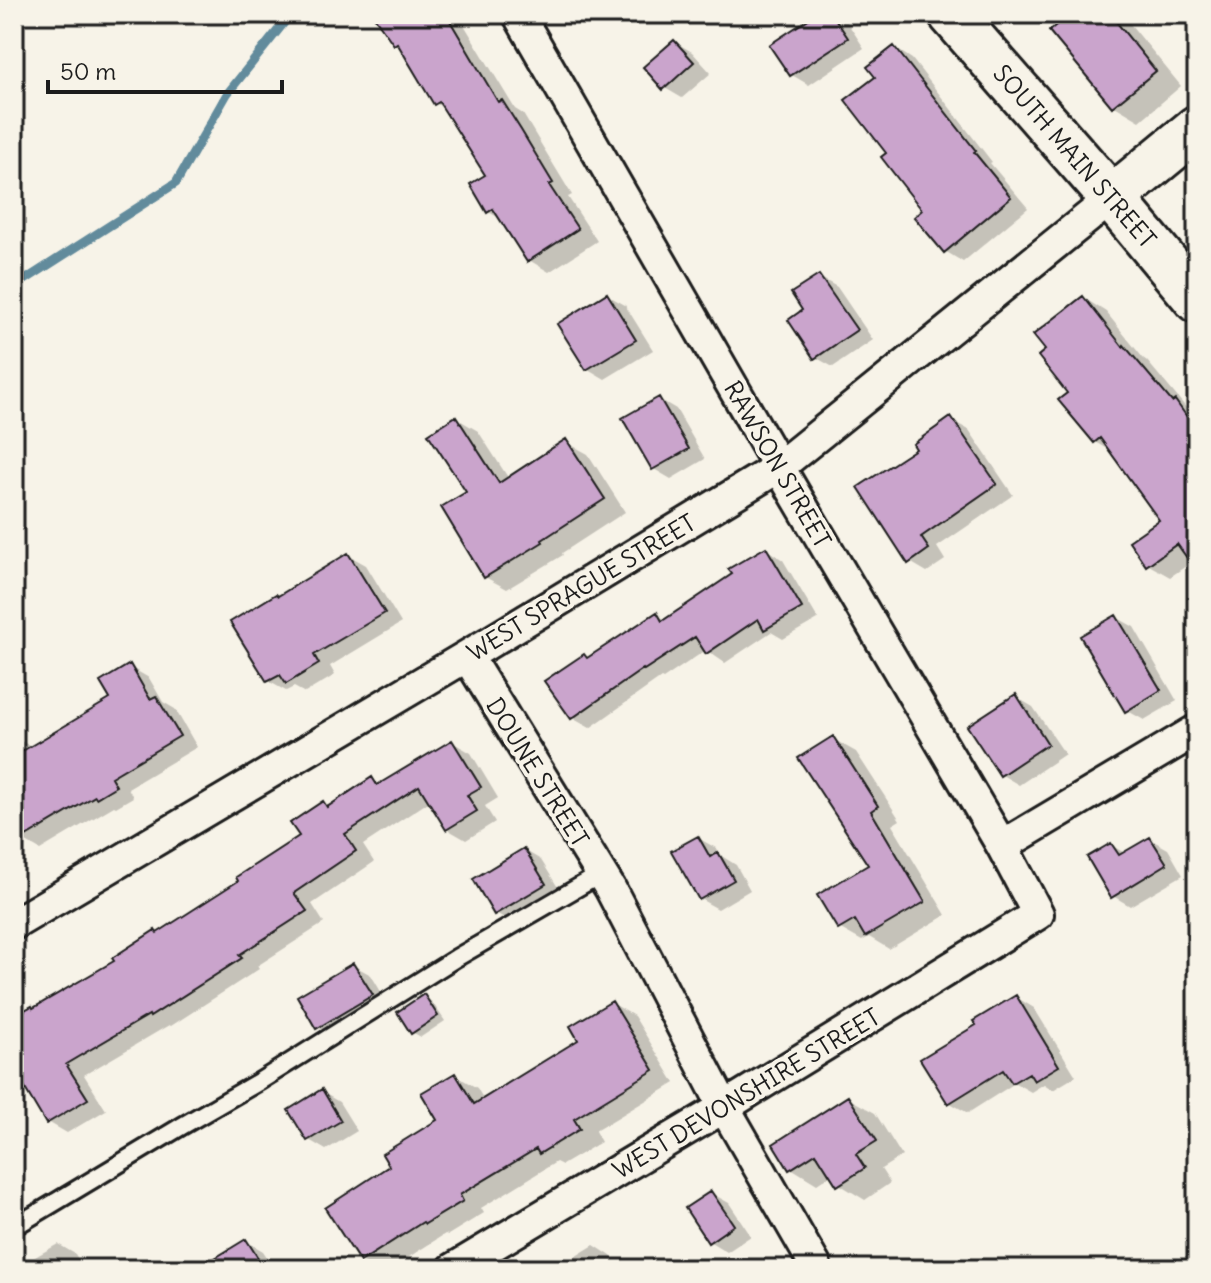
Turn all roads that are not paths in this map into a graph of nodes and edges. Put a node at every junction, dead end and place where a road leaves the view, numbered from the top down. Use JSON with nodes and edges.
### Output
{"nodes":[{"id":1,"x":951,"y":14,"type":"edge"},
{"id":2,"x":521,"y":15,"type":"edge"},
{"id":3,"x":1197,"y":128,"type":"edge"},
{"id":4,"x":1112,"y":198,"type":"junction"},
{"id":5,"x":1197,"y":300,"type":"edge"},
{"id":6,"x":779,"y":467,"type":"junction"},
{"id":7,"x":467,"y":656,"type":"junction"},
{"id":8,"x":1197,"y":730,"type":"edge"},
{"id":9,"x":1002,"y":846,"type":"junction"},
{"id":10,"x":605,"y":881,"type":"junction"},
{"id":11,"x":1038,"y":914,"type":"joint"},
{"id":12,"x":14,"y":924,"type":"edge"},
{"id":13,"x":724,"y":1107,"type":"junction"},
{"id":14,"x":14,"y":1227,"type":"edge"},
{"id":15,"x":815,"y":1265,"type":"dead end"},
{"id":16,"x":453,"y":1269,"type":"edge"}],
"edges":[{"from":1,"to":4,"type":"main road","name":"SOUTH MAIN STREET"},
{"from":2,"to":6,"type":"street","name":"RAWSON STREET"},
{"from":3,"to":4,"type":"main road"},
{"from":4,"to":5,"type":"main road","name":"SOUTH MAIN STREET"},
{"from":4,"to":6,"type":"street","name":"WEST SPRAGUE STREET"},
{"from":6,"to":7,"type":"street","name":"WEST SPRAGUE STREET"},
{"from":6,"to":9,"type":"street","name":"RAWSON STREET"},
{"from":7,"to":10,"type":"street","name":"DOUNE STREET"},
{"from":7,"to":12,"type":"street","name":"WEST SPRAGUE STREET"},
{"from":8,"to":9,"type":"street"},
{"from":9,"to":11,"type":"street","name":"RAWSON STREET"},
{"from":10,"to":13,"type":"street","name":"DOUNE STREET"},
{"from":10,"to":14,"type":"lane"},
{"from":11,"to":13,"type":"street","name":"WEST DEVONSHIRE STREET"},
{"from":13,"to":15,"type":"street","name":"DOUNE STREET"},
{"from":13,"to":16,"type":"street","name":"WEST DEVONSHIRE STREET"}]}
